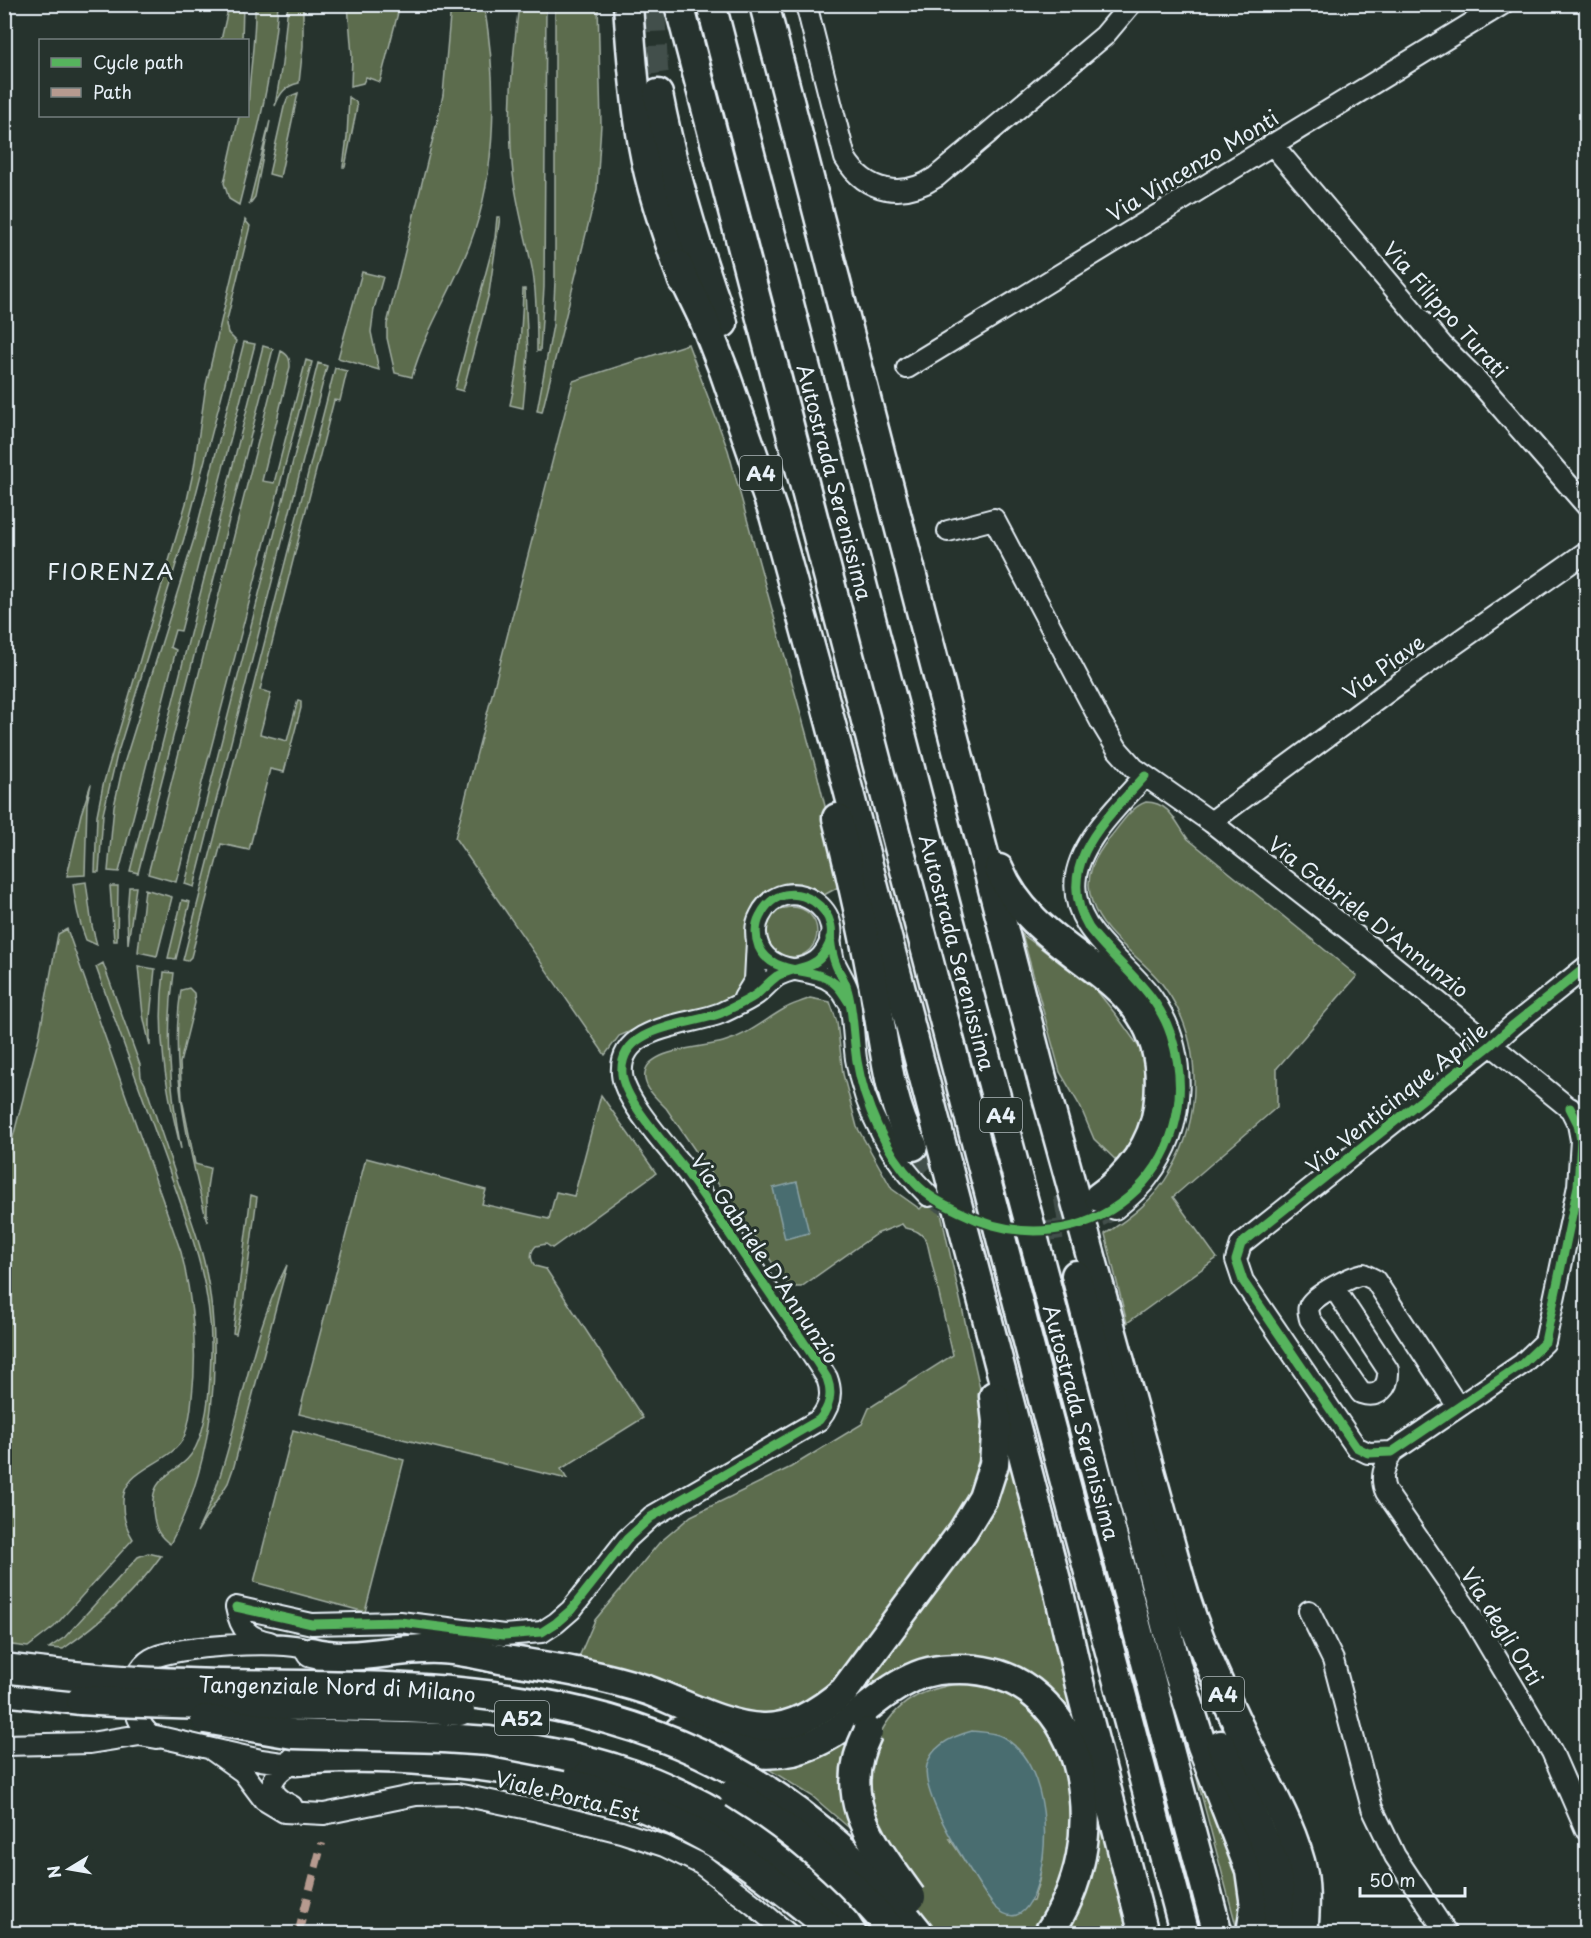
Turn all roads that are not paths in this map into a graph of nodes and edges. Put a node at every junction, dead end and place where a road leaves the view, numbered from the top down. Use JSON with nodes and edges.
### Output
{"nodes":[{"id":1,"x":628,"y":4,"type":"edge"},
{"id":2,"x":679,"y":4,"type":"edge"},
{"id":3,"x":711,"y":4,"type":"edge"},
{"id":4,"x":745,"y":4,"type":"edge"},
{"id":5,"x":764,"y":4,"type":"edge"},
{"id":6,"x":806,"y":4,"type":"edge"},
{"id":7,"x":1131,"y":4,"type":"edge"},
{"id":8,"x":1503,"y":4,"type":"edge"},
{"id":9,"x":658,"y":94,"type":"tunnel mouth"},
{"id":10,"x":1272,"y":144,"type":"junction"},
{"id":11,"x":677,"y":264,"type":"junction"},
{"id":12,"x":907,"y":368,"type":"dead end"},
{"id":13,"x":1587,"y":505,"type":"edge"},
{"id":14,"x":948,"y":531,"type":"dead end"},
{"id":15,"x":1587,"y":552,"type":"edge"},
{"id":16,"x":822,"y":690,"type":"junction"},
{"id":17,"x":943,"y":693,"type":"junction"},
{"id":18,"x":1145,"y":776,"type":"junction"},
{"id":19,"x":1211,"y":822,"type":"junction"},
{"id":20,"x":830,"y":938,"type":"junction"},
{"id":21,"x":757,"y":941,"type":"junction"},
{"id":22,"x":1587,"y":967,"type":"edge"},
{"id":23,"x":796,"y":969,"type":"junction"},
{"id":24,"x":741,"y":1003,"type":"junction"},
{"id":25,"x":850,"y":1005,"type":"junction"},
{"id":26,"x":1491,"y":1045,"type":"junction"},
{"id":27,"x":1570,"y":1108,"type":"junction"},
{"id":28,"x":1587,"y":1122,"type":"edge"},
{"id":29,"x":913,"y":1146,"type":"tunnel mouth"},
{"id":30,"x":943,"y":1153,"type":"junction"},
{"id":31,"x":1582,"y":1182,"type":"edge"},
{"id":32,"x":929,"y":1196,"type":"tunnel mouth"},
{"id":33,"x":1107,"y":1203,"type":"joint"},
{"id":34,"x":1334,"y":1288,"type":"junction"},
{"id":35,"x":1458,"y":1407,"type":"junction"},
{"id":36,"x":1392,"y":1452,"type":"junction"},
{"id":37,"x":1134,"y":1453,"type":"junction"},
{"id":38,"x":1057,"y":1584,"type":"junction"},
{"id":39,"x":236,"y":1607,"type":"junction"},
{"id":40,"x":1309,"y":1611,"type":"dead end"},
{"id":41,"x":203,"y":1648,"type":"junction"},
{"id":42,"x":298,"y":1648,"type":"junction"},
{"id":43,"x":4,"y":1668,"type":"edge"},
{"id":44,"x":4,"y":1691,"type":"edge"},
{"id":45,"x":458,"y":1692,"type":"junction"},
{"id":46,"x":81,"y":1700,"type":"junction"},
{"id":47,"x":135,"y":1712,"type":"junction"},
{"id":48,"x":864,"y":1723,"type":"junction"},
{"id":49,"x":159,"y":1738,"type":"junction"},
{"id":50,"x":90,"y":1743,"type":"junction"},
{"id":51,"x":4,"y":1744,"type":"edge"},
{"id":52,"x":212,"y":1750,"type":"junction"},
{"id":53,"x":295,"y":1761,"type":"junction"},
{"id":54,"x":308,"y":1813,"type":"junction"},
{"id":55,"x":1587,"y":1830,"type":"edge"},
{"id":56,"x":788,"y":1934,"type":"edge"},
{"id":57,"x":838,"y":1934,"type":"edge"},
{"id":58,"x":852,"y":1934,"type":"edge"},
{"id":59,"x":895,"y":1934,"type":"edge"},
{"id":60,"x":920,"y":1934,"type":"edge"},
{"id":61,"x":936,"y":1934,"type":"edge"},
{"id":62,"x":1048,"y":1934,"type":"edge"},
{"id":63,"x":1144,"y":1934,"type":"edge"},
{"id":64,"x":1170,"y":1934,"type":"edge"},
{"id":65,"x":1185,"y":1934,"type":"edge"},
{"id":66,"x":1218,"y":1934,"type":"edge"},
{"id":67,"x":1251,"y":1934,"type":"edge"},
{"id":68,"x":1277,"y":1934,"type":"edge"},
{"id":69,"x":1303,"y":1934,"type":"edge"},
{"id":70,"x":1447,"y":1934,"type":"edge"}],
"edges":[{"from":1,"to":11,"type":"highway","number":"A4"},
{"from":2,"to":65,"type":"highway","name":"Autostrada Serenissima","number":"A4"},
{"from":3,"to":66,"type":"highway","name":"Autostrada Serenissima","number":"A4"},
{"from":4,"to":37,"type":"highway"},
{"from":5,"to":17,"type":"highway"},
{"from":6,"to":7,"type":"street"},
{"from":8,"to":10,"type":"street","name":"Via Vincenzo Monti"},
{"from":9,"to":16,"type":"highway"},
{"from":10,"to":12,"type":"street","name":"Via Vincenzo Monti"},
{"from":10,"to":13,"type":"street","name":"Via Filippo Turati"},
{"from":11,"to":16,"type":"highway","number":"A4"},
{"from":11,"to":29,"type":"highway"},
{"from":14,"to":18,"type":"street","name":"Via Gabriele D'Annunzio"},
{"from":15,"to":19,"type":"street","name":"Via Piave"},
{"from":16,"to":30,"type":"highway","number":"A4"},
{"from":17,"to":33,"type":"highway"},
{"from":17,"to":37,"type":"highway"},
{"from":18,"to":19,"type":"street","name":"Via Gabriele D'Annunzio"},
{"from":18,"to":33,"type":"street"},
{"from":19,"to":26,"type":"street","name":"Via Gabriele D'Annunzio"},
{"from":20,"to":21,"type":"street"},
{"from":20,"to":23,"type":"street"},
{"from":20,"to":25,"type":"street"},
{"from":21,"to":23,"type":"street"},
{"from":21,"to":24,"type":"street"},
{"from":22,"to":26,"type":"street","name":"Via Venticinque Aprile"},
{"from":23,"to":24,"type":"street","name":"Via Gabriele D'Annunzio"},
{"from":23,"to":25,"type":"street"},
{"from":24,"to":39,"type":"street","name":"Via Gabriele D'Annunzio"},
{"from":25,"to":32,"type":"street"},
{"from":26,"to":27,"type":"street","name":"Via Gabriele D'Annunzio"},
{"from":26,"to":36,"type":"street","name":"Via Venticinque Aprile"},
{"from":27,"to":28,"type":"street","name":"Via Gabriele D'Annunzio"},
{"from":27,"to":31,"type":"street"},
{"from":30,"to":38,"type":"highway"},
{"from":30,"to":42,"type":"highway"},
{"from":31,"to":35,"type":"street"},
{"from":34,"to":34,"type":"street"},
{"from":34,"to":35,"type":"street"},
{"from":35,"to":36,"type":"street"},
{"from":36,"to":55,"type":"street","name":"Via degli Orti"},
{"from":37,"to":67,"type":"highway"},
{"from":37,"to":68,"type":"highway"},
{"from":37,"to":69,"type":"highway","number":"A4"},
{"from":38,"to":63,"type":"highway"},
{"from":38,"to":64,"type":"highway"},
{"from":39,"to":41,"type":"street"},
{"from":39,"to":42,"type":"street"},
{"from":40,"to":70,"type":"street"},
{"from":41,"to":42,"type":"street"},
{"from":41,"to":47,"type":"street"},
{"from":42,"to":53,"type":"street"},
{"from":43,"to":45,"type":"highway","name":"Tangenziale Nord di Milano","number":"A52","bridge":true},
{"from":44,"to":46,"type":"highway","name":"Tangenziale Nord di Milano","number":"A52"},
{"from":45,"to":48,"type":"highway","bridge":true},
{"from":45,"to":60,"type":"highway","name":"Tangenziale Nord di Milano","number":"A52","bridge":true},
{"from":46,"to":58,"type":"highway","bridge":true},
{"from":46,"to":59,"type":"highway","name":"Tangenziale Nord di Milano","number":"A52","bridge":true},
{"from":47,"to":49,"type":"street"},
{"from":47,"to":50,"type":"street"},
{"from":48,"to":61,"type":"highway","bridge":true},
{"from":48,"to":62,"type":"highway"},
{"from":49,"to":50,"type":"street"},
{"from":49,"to":52,"type":"street"},
{"from":50,"to":51,"type":"street"},
{"from":52,"to":53,"type":"street"},
{"from":52,"to":54,"type":"street","name":"Viale Porta Est"},
{"from":53,"to":54,"type":"street","name":"Viale Porta Est"},
{"from":53,"to":57,"type":"highway"},
{"from":54,"to":56,"type":"street","name":"Viale Porta Est"}]}
